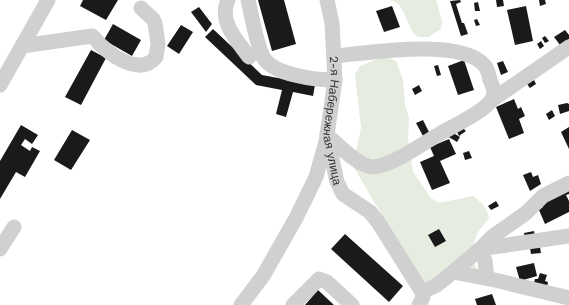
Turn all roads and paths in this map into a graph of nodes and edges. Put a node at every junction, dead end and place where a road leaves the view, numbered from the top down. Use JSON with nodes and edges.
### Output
{"nodes":[{"id":1,"x":48,"y":0,"type":"edge"},
{"id":2,"x":228,"y":0,"type":"edge"},
{"id":3,"x":248,"y":0,"type":"edge"},
{"id":4,"x":327,"y":0,"type":"edge"},
{"id":5,"x":141,"y":8,"type":"dead end"},
{"id":6,"x":258,"y":37,"type":"junction"},
{"id":7,"x":236,"y":39,"type":"junction"},
{"id":8,"x":22,"y":46,"type":"junction"},
{"id":9,"x":566,"y":54,"type":"edge"},
{"id":10,"x":334,"y":56,"type":"junction"},
{"id":11,"x":249,"y":58,"type":"dead end"},
{"id":12,"x":335,"y":80,"type":"junction"},
{"id":13,"x":0,"y":85,"type":"edge"},
{"id":14,"x":492,"y":100,"type":"junction"},
{"id":15,"x":327,"y":135,"type":"junction"},
{"id":16,"x":569,"y":183,"type":"edge"},
{"id":17,"x":14,"y":227,"type":"dead end"},
{"id":18,"x":569,"y":236,"type":"edge"},
{"id":19,"x":0,"y":249,"type":"edge"},
{"id":20,"x":480,"y":250,"type":"junction"},
{"id":21,"x":453,"y":272,"type":"junction"},
{"id":22,"x":487,"y":278,"type":"junction"},
{"id":23,"x":421,"y":298,"type":"edge"},
{"id":24,"x":569,"y":298,"type":"edge"},
{"id":25,"x":241,"y":305,"type":"edge"},
{"id":26,"x":293,"y":305,"type":"edge"},
{"id":27,"x":352,"y":305,"type":"edge"}],
"edges":[{"from":1,"to":8,"type":"street"},
{"from":2,"to":7,"type":"street"},
{"from":3,"to":6,"type":"street"},
{"from":4,"to":10,"type":"street","name":"2-я Набережная улица"},
{"from":5,"to":8,"type":"street"},
{"from":6,"to":7,"type":"street"},
{"from":6,"to":12,"type":"street"},
{"from":7,"to":11,"type":"street"},
{"from":8,"to":13,"type":"street"},
{"from":9,"to":14,"type":"street"},
{"from":10,"to":12,"type":"street","name":"2-я Набережная улица"},
{"from":10,"to":14,"type":"street"},
{"from":12,"to":15,"type":"street","name":"2-я Набережная улица"},
{"from":14,"to":15,"type":"street"},
{"from":15,"to":23,"type":"street","name":"2-я Набережная улица"},
{"from":15,"to":25,"type":"street"},
{"from":16,"to":20,"type":"street"},
{"from":17,"to":19,"type":"street"},
{"from":18,"to":20,"type":"street"},
{"from":20,"to":21,"type":"street"},
{"from":20,"to":22,"type":"street"},
{"from":21,"to":22,"type":"street"},
{"from":21,"to":23,"type":"street"},
{"from":22,"to":24,"type":"street"},
{"from":26,"to":27,"type":"street"}]}
